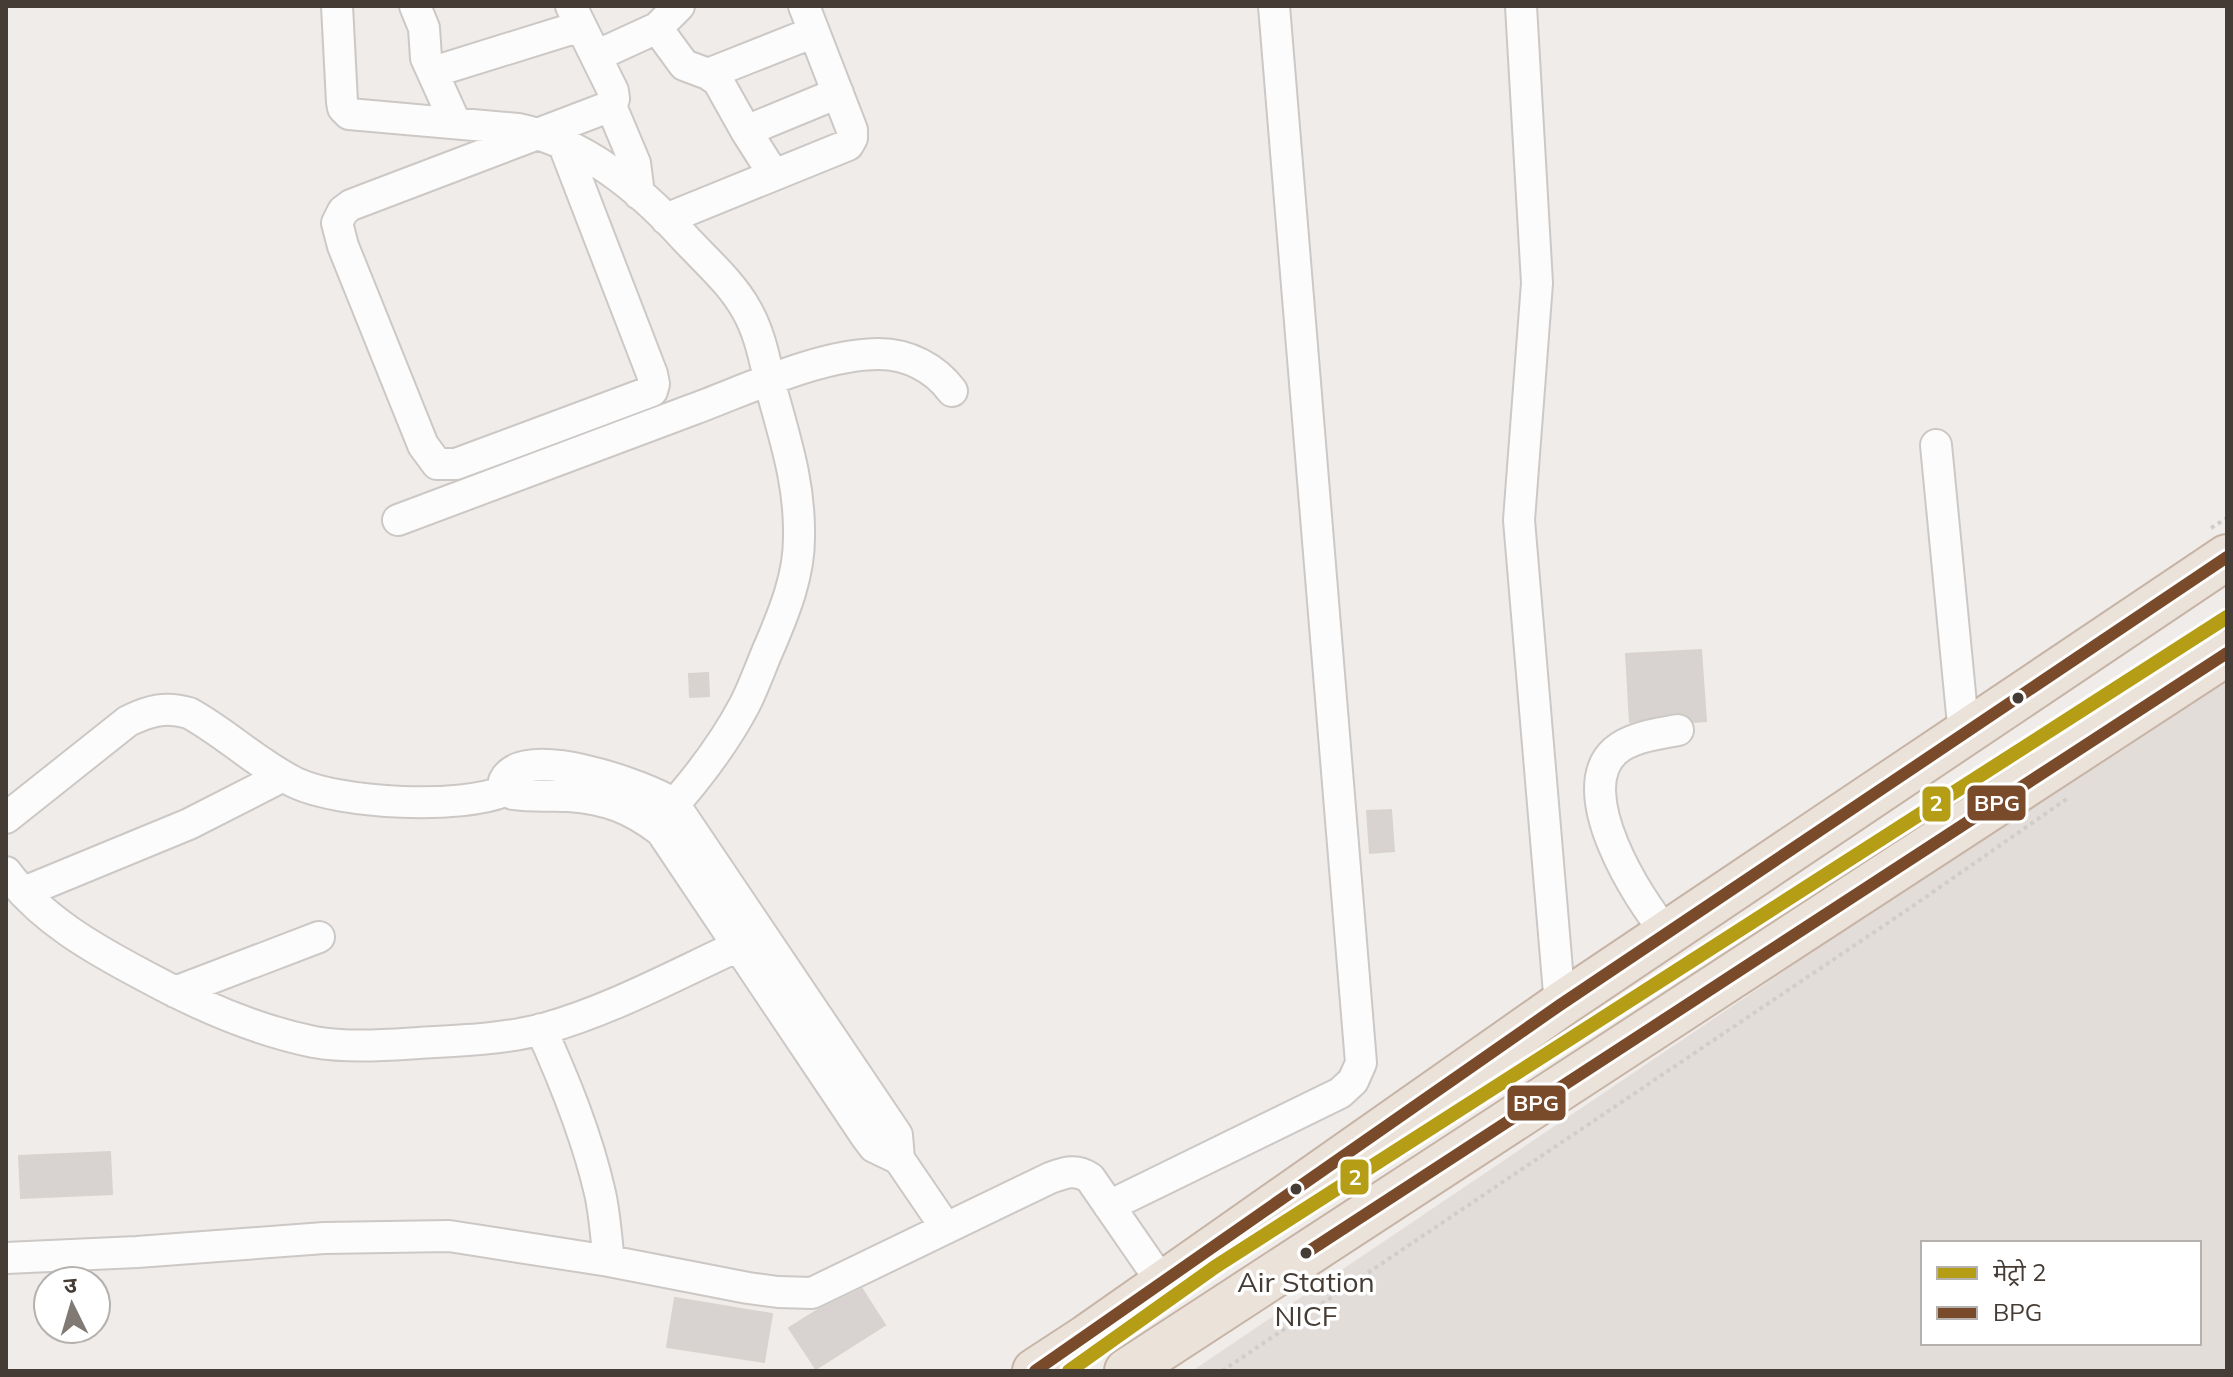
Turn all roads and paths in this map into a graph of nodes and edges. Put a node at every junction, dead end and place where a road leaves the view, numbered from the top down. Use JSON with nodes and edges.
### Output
{"nodes":[{"id":1,"x":337,"y":6,"type":"edge"},
{"id":2,"x":415,"y":6,"type":"edge"},
{"id":3,"x":679,"y":6,"type":"edge"},
{"id":4,"x":1274,"y":6,"type":"edge"},
{"id":5,"x":1521,"y":6,"type":"edge"},
{"id":6,"x":576,"y":16,"type":"edge"},
{"id":7,"x":809,"y":19,"type":"edge"},
{"id":8,"x":657,"y":28,"type":"junction"},
{"id":9,"x":596,"y":56,"type":"junction"},
{"id":10,"x":433,"y":72,"type":"junction"},
{"id":11,"x":708,"y":74,"type":"junction"},
{"id":12,"x":838,"y":93,"type":"junction"},
{"id":13,"x":611,"y":106,"type":"junction"},
{"id":14,"x":455,"y":122,"type":"junction"},
{"id":15,"x":746,"y":131,"type":"junction"},
{"id":16,"x":553,"y":139,"type":"junction"},
{"id":17,"x":774,"y":175,"type":"junction"},
{"id":18,"x":639,"y":194,"type":"junction"},
{"id":19,"x":666,"y":219,"type":"junction"},
{"id":20,"x":770,"y":379,"type":"junction"},
{"id":21,"x":952,"y":391,"type":"dead end"},
{"id":22,"x":1936,"y":445,"type":"dead end"},
{"id":23,"x":398,"y":520,"type":"dead end"},
{"id":24,"x":2226,"y":558,"type":"edge"},
{"id":25,"x":2227,"y":653,"type":"edge"},
{"id":26,"x":1678,"y":730,"type":"dead end"},
{"id":27,"x":1964,"y":735,"type":"junction"},
{"id":28,"x":283,"y":776,"type":"junction"},
{"id":29,"x":2075,"y":793,"type":"dead end"},
{"id":30,"x":664,"y":815,"type":"junction"},
{"id":31,"x":6,"y":818,"type":"edge"},
{"id":32,"x":15,"y":882,"type":"edge"},
{"id":33,"x":1667,"y":933,"type":"junction"},
{"id":34,"x":319,"y":937,"type":"dead end"},
{"id":35,"x":738,"y":946,"type":"junction"},
{"id":36,"x":175,"y":992,"type":"junction"},
{"id":37,"x":1560,"y":1005,"type":"junction"},
{"id":38,"x":541,"y":1029,"type":"junction"},
{"id":39,"x":899,"y":1159,"type":"junction"},
{"id":40,"x":1109,"y":1206,"type":"junction"},
{"id":41,"x":946,"y":1228,"type":"junction"},
{"id":42,"x":6,"y":1258,"type":"edge"},
{"id":43,"x":609,"y":1261,"type":"junction"},
{"id":44,"x":1166,"y":1281,"type":"junction"},
{"id":45,"x":1035,"y":1371,"type":"edge"},
{"id":46,"x":1127,"y":1371,"type":"edge"},
{"id":47,"x":1222,"y":1371,"type":"edge"}],
"edges":[{"from":1,"to":14,"type":"street"},
{"from":2,"to":10,"type":"street"},
{"from":3,"to":8,"type":"street"},
{"from":4,"to":40,"type":"street"},
{"from":5,"to":37,"type":"street"},
{"from":6,"to":9,"type":"street"},
{"from":6,"to":10,"type":"street"},
{"from":7,"to":11,"type":"street"},
{"from":7,"to":12,"type":"street"},
{"from":8,"to":9,"type":"street"},
{"from":8,"to":11,"type":"street"},
{"from":9,"to":13,"type":"street"},
{"from":10,"to":14,"type":"street"},
{"from":11,"to":15,"type":"street"},
{"from":12,"to":15,"type":"street"},
{"from":12,"to":17,"type":"street"},
{"from":13,"to":16,"type":"street"},
{"from":13,"to":18,"type":"street"},
{"from":14,"to":16,"type":"street"},
{"from":15,"to":17,"type":"street"},
{"from":16,"to":16,"type":"street"},
{"from":16,"to":18,"type":"street"},
{"from":17,"to":19,"type":"street"},
{"from":18,"to":19,"type":"street"},
{"from":19,"to":20,"type":"street"},
{"from":20,"to":21,"type":"street"},
{"from":20,"to":23,"type":"street"},
{"from":20,"to":30,"type":"street"},
{"from":22,"to":27,"type":"street"},
{"from":24,"to":27,"type":"highway"},
{"from":25,"to":46,"type":"highway"},
{"from":26,"to":33,"type":"street"},
{"from":27,"to":33,"type":"highway"},
{"from":28,"to":30,"type":"street"},
{"from":28,"to":31,"type":"street"},
{"from":28,"to":32,"type":"street"},
{"from":29,"to":47,"type":"path"},
{"from":30,"to":35,"type":"street"},
{"from":30,"to":39,"type":"street"},
{"from":32,"to":36,"type":"street"},
{"from":33,"to":37,"type":"highway"},
{"from":34,"to":36,"type":"street"},
{"from":35,"to":38,"type":"street"},
{"from":35,"to":39,"type":"street"},
{"from":36,"to":38,"type":"street"},
{"from":37,"to":44,"type":"highway"},
{"from":38,"to":43,"type":"street"},
{"from":39,"to":41,"type":"street"},
{"from":40,"to":41,"type":"street"},
{"from":40,"to":44,"type":"street"},
{"from":41,"to":43,"type":"street"},
{"from":42,"to":43,"type":"street"},
{"from":44,"to":45,"type":"highway"}]}
